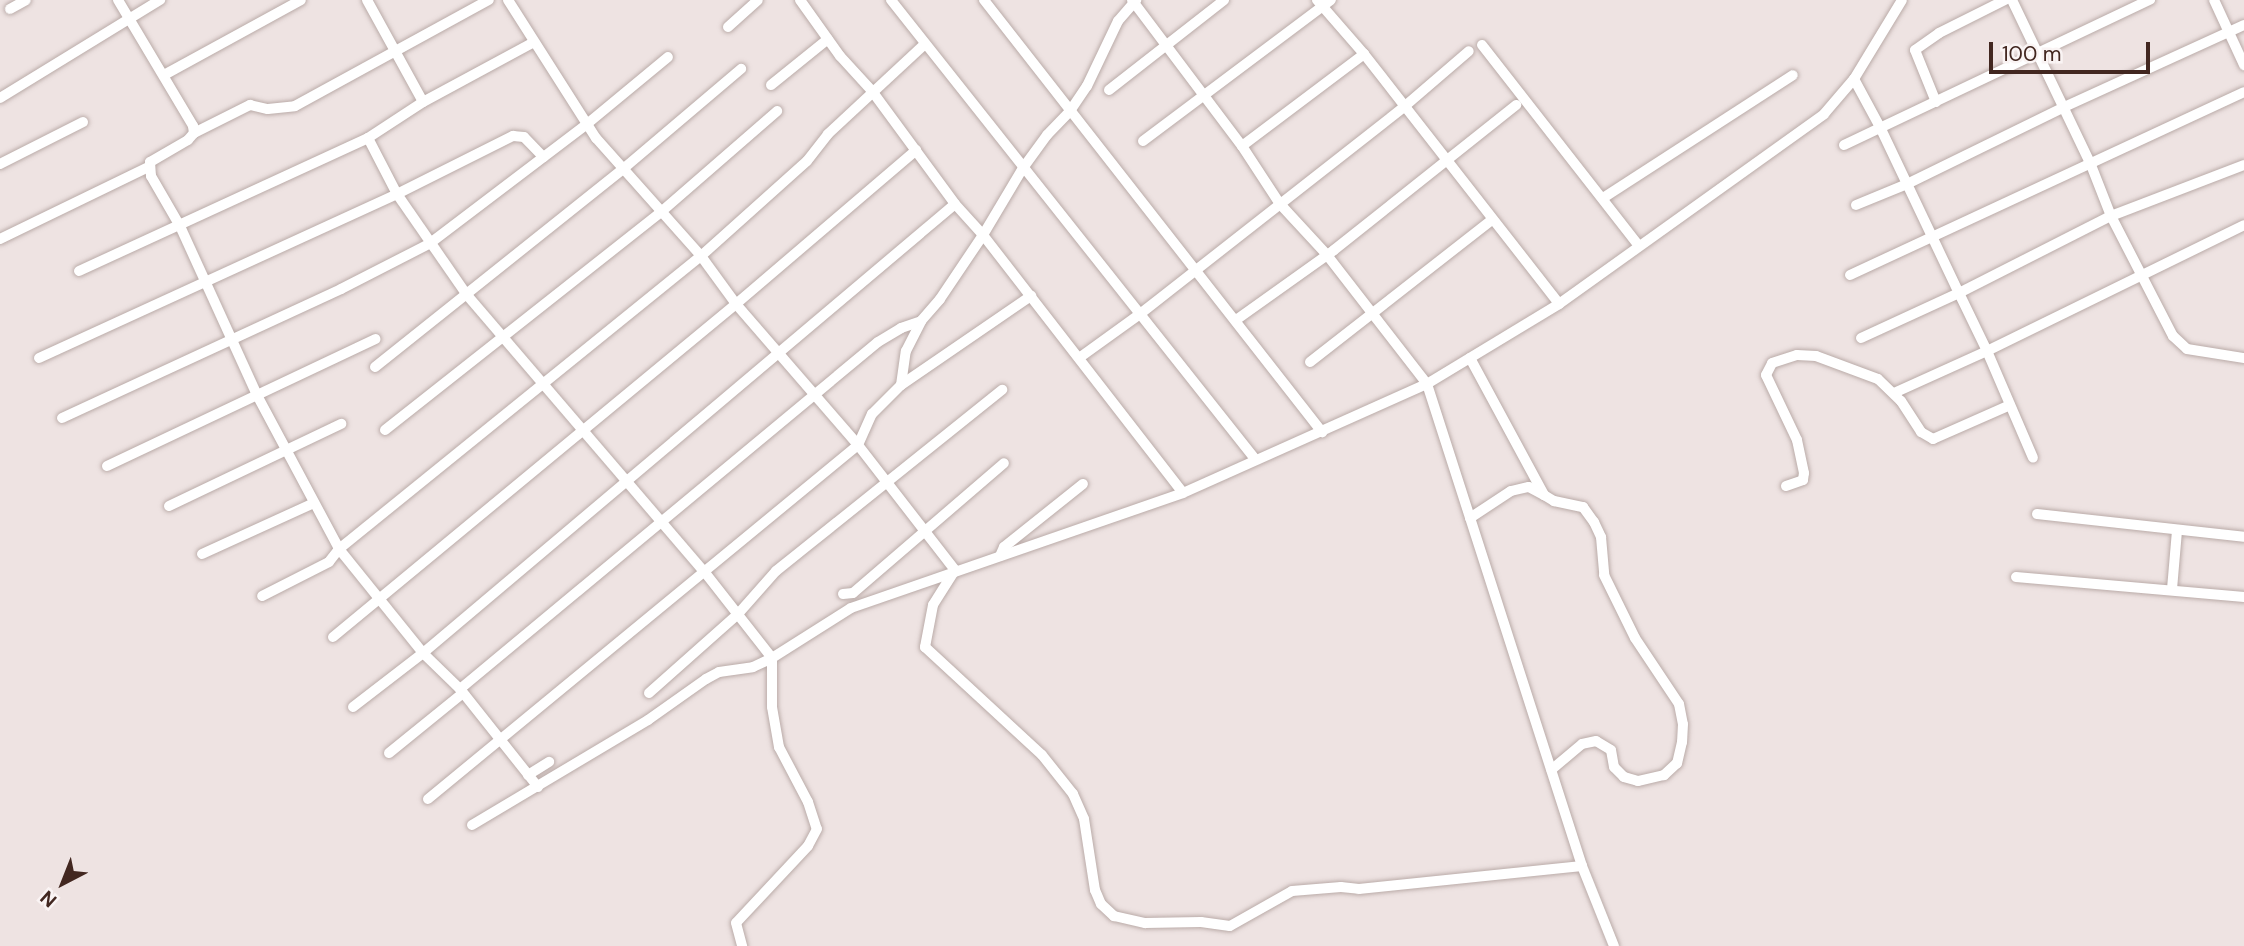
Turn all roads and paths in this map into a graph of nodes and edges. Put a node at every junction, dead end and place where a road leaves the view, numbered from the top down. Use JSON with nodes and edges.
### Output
{"nodes":[{"id":1,"x":26,"y":0,"type":"edge"},
{"id":2,"x":118,"y":0,"type":"edge"},
{"id":3,"x":160,"y":0,"type":"edge"},
{"id":4,"x":301,"y":0,"type":"edge"},
{"id":5,"x":367,"y":0,"type":"edge"},
{"id":6,"x":489,"y":0,"type":"edge"},
{"id":7,"x":508,"y":0,"type":"edge"},
{"id":8,"x":758,"y":0,"type":"edge"},
{"id":9,"x":800,"y":0,"type":"edge"},
{"id":10,"x":891,"y":0,"type":"edge"},
{"id":11,"x":984,"y":0,"type":"edge"},
{"id":12,"x":1224,"y":0,"type":"edge"},
{"id":13,"x":1887,"y":0,"type":"edge"},
{"id":14,"x":2005,"y":0,"type":"edge"},
{"id":15,"x":2012,"y":0,"type":"edge"},
{"id":16,"x":2150,"y":0,"type":"edge"},
{"id":17,"x":2214,"y":0,"type":"edge"},
{"id":18,"x":1134,"y":1,"type":"edge"},
{"id":19,"x":1324,"y":2,"type":"edge"},
{"id":20,"x":1900,"y":4,"type":"edge"},
{"id":21,"x":10,"y":9,"type":"dead end"},
{"id":22,"x":128,"y":19,"type":"junction"},
{"id":23,"x":2244,"y":26,"type":"edge"},
{"id":24,"x":728,"y":27,"type":"dead end"},
{"id":25,"x":2229,"y":33,"type":"junction"},
{"id":26,"x":828,"y":39,"type":"junction"},
{"id":27,"x":534,"y":42,"type":"junction"},
{"id":28,"x":925,"y":44,"type":"junction"},
{"id":29,"x":1167,"y":45,"type":"junction"},
{"id":30,"x":1482,"y":45,"type":"dead end"},
{"id":31,"x":1469,"y":51,"type":"dead end"},
{"id":32,"x":396,"y":52,"type":"junction"},
{"id":33,"x":1364,"y":54,"type":"junction"},
{"id":34,"x":2036,"y":55,"type":"junction"},
{"id":35,"x":668,"y":57,"type":"dead end"},
{"id":36,"x":2244,"y":65,"type":"edge"},
{"id":37,"x":741,"y":69,"type":"dead end"},
{"id":38,"x":163,"y":75,"type":"junction"},
{"id":39,"x":1793,"y":75,"type":"dead end"},
{"id":40,"x":1854,"y":79,"type":"junction"},
{"id":41,"x":771,"y":85,"type":"dead end"},
{"id":42,"x":1109,"y":90,"type":"dead end"},
{"id":43,"x":872,"y":91,"type":"junction"},
{"id":44,"x":2244,"y":92,"type":"edge"},
{"id":45,"x":1205,"y":94,"type":"junction"},
{"id":46,"x":0,"y":98,"type":"edge"},
{"id":47,"x":423,"y":102,"type":"junction"},
{"id":48,"x":1936,"y":102,"type":"junction"},
{"id":49,"x":1516,"y":105,"type":"dead end"},
{"id":50,"x":1405,"y":106,"type":"junction"},
{"id":51,"x":2062,"y":108,"type":"junction"},
{"id":52,"x":778,"y":111,"type":"dead end"},
{"id":53,"x":1070,"y":111,"type":"junction"},
{"id":54,"x":83,"y":122,"type":"dead end"},
{"id":55,"x":587,"y":124,"type":"junction"},
{"id":56,"x":1880,"y":127,"type":"junction"},
{"id":57,"x":194,"y":133,"type":"junction"},
{"id":58,"x":368,"y":138,"type":"junction"},
{"id":59,"x":1143,"y":141,"type":"dead end"},
{"id":60,"x":1844,"y":145,"type":"dead end"},
{"id":61,"x":1242,"y":146,"type":"junction"},
{"id":62,"x":916,"y":150,"type":"junction"},
{"id":63,"x":543,"y":158,"type":"junction"},
{"id":64,"x":1446,"y":162,"type":"junction"},
{"id":65,"x":0,"y":164,"type":"edge"},
{"id":66,"x":2091,"y":165,"type":"junction"},
{"id":67,"x":2244,"y":165,"type":"edge"},
{"id":68,"x":148,"y":167,"type":"junction"},
{"id":69,"x":1023,"y":168,"type":"junction"},
{"id":70,"x":623,"y":169,"type":"junction"},
{"id":71,"x":1907,"y":184,"type":"junction"},
{"id":72,"x":397,"y":194,"type":"junction"},
{"id":73,"x":1604,"y":198,"type":"junction"},
{"id":74,"x":955,"y":204,"type":"junction"},
{"id":75,"x":1280,"y":204,"type":"junction"},
{"id":76,"x":1856,"y":205,"type":"dead end"},
{"id":77,"x":661,"y":212,"type":"junction"},
{"id":78,"x":2111,"y":216,"type":"junction"},
{"id":79,"x":1492,"y":220,"type":"junction"},
{"id":80,"x":2244,"y":225,"type":"edge"},
{"id":81,"x":180,"y":226,"type":"junction"},
{"id":82,"x":983,"y":235,"type":"junction"},
{"id":83,"x":1931,"y":237,"type":"junction"},
{"id":84,"x":0,"y":239,"type":"edge"},
{"id":85,"x":429,"y":244,"type":"junction"},
{"id":86,"x":1638,"y":245,"type":"junction"},
{"id":87,"x":1327,"y":255,"type":"junction"},
{"id":88,"x":701,"y":256,"type":"junction"},
{"id":89,"x":1197,"y":269,"type":"junction"},
{"id":90,"x":79,"y":271,"type":"dead end"},
{"id":91,"x":1850,"y":275,"type":"dead end"},
{"id":92,"x":2141,"y":276,"type":"junction"},
{"id":93,"x":205,"y":281,"type":"junction"},
{"id":94,"x":1958,"y":293,"type":"junction"},
{"id":95,"x":467,"y":295,"type":"junction"},
{"id":96,"x":1031,"y":296,"type":"junction"},
{"id":97,"x":736,"y":304,"type":"junction"},
{"id":98,"x":1559,"y":304,"type":"junction"},
{"id":99,"x":1372,"y":313,"type":"junction"},
{"id":100,"x":1140,"y":314,"type":"junction"},
{"id":101,"x":1236,"y":320,"type":"junction"},
{"id":102,"x":920,"y":321,"type":"junction"},
{"id":103,"x":1861,"y":338,"type":"dead end"},
{"id":104,"x":376,"y":339,"type":"dead end"},
{"id":105,"x":503,"y":339,"type":"junction"},
{"id":106,"x":233,"y":340,"type":"junction"},
{"id":107,"x":1987,"y":351,"type":"junction"},
{"id":108,"x":779,"y":354,"type":"junction"},
{"id":109,"x":39,"y":358,"type":"dead end"},
{"id":110,"x":1079,"y":358,"type":"junction"},
{"id":111,"x":1470,"y":358,"type":"junction"},
{"id":112,"x":2244,"y":358,"type":"edge"},
{"id":113,"x":1310,"y":362,"type":"dead end"},
{"id":114,"x":375,"y":367,"type":"dead end"},
{"id":115,"x":543,"y":382,"type":"junction"},
{"id":116,"x":1427,"y":384,"type":"junction"},
{"id":117,"x":901,"y":385,"type":"junction"},
{"id":118,"x":1002,"y":390,"type":"dead end"},
{"id":119,"x":1894,"y":393,"type":"junction"},
{"id":120,"x":813,"y":396,"type":"junction"},
{"id":121,"x":258,"y":397,"type":"junction"},
{"id":122,"x":2010,"y":405,"type":"junction"},
{"id":123,"x":62,"y":418,"type":"dead end"},
{"id":124,"x":341,"y":424,"type":"dead end"},
{"id":125,"x":581,"y":429,"type":"junction"},
{"id":126,"x":385,"y":430,"type":"dead end"},
{"id":127,"x":1322,"y":432,"type":"junction"},
{"id":128,"x":858,"y":445,"type":"junction"},
{"id":129,"x":286,"y":449,"type":"junction"},
{"id":130,"x":2033,"y":458,"type":"dead end"},
{"id":131,"x":1255,"y":459,"type":"junction"},
{"id":132,"x":1004,"y":463,"type":"dead end"},
{"id":133,"x":107,"y":466,"type":"dead end"},
{"id":134,"x":626,"y":482,"type":"junction"},
{"id":135,"x":884,"y":483,"type":"junction"},
{"id":136,"x":1083,"y":484,"type":"dead end"},
{"id":137,"x":1786,"y":486,"type":"dead end"},
{"id":138,"x":1183,"y":493,"type":"junction"},
{"id":139,"x":1544,"y":495,"type":"junction"},
{"id":140,"x":314,"y":503,"type":"junction"},
{"id":141,"x":169,"y":506,"type":"dead end"},
{"id":142,"x":2037,"y":514,"type":"dead end"},
{"id":143,"x":1470,"y":518,"type":"junction"},
{"id":144,"x":662,"y":521,"type":"junction"},
{"id":145,"x":2177,"y":531,"type":"junction"},
{"id":146,"x":924,"y":532,"type":"junction"},
{"id":147,"x":2244,"y":537,"type":"edge"},
{"id":148,"x":339,"y":549,"type":"junction"},
{"id":149,"x":202,"y":554,"type":"dead end"},
{"id":150,"x":1000,"y":556,"type":"junction"},
{"id":151,"x":703,"y":570,"type":"junction"},
{"id":152,"x":955,"y":570,"type":"junction"},
{"id":153,"x":2016,"y":577,"type":"dead end"},
{"id":154,"x":2172,"y":589,"type":"junction"},
{"id":155,"x":843,"y":594,"type":"dead end"},
{"id":156,"x":262,"y":596,"type":"dead end"},
{"id":157,"x":2244,"y":597,"type":"edge"},
{"id":158,"x":379,"y":599,"type":"junction"},
{"id":159,"x":738,"y":614,"type":"junction"},
{"id":160,"x":333,"y":637,"type":"dead end"},
{"id":161,"x":423,"y":653,"type":"junction"},
{"id":162,"x":772,"y":658,"type":"junction"},
{"id":163,"x":462,"y":691,"type":"junction"},
{"id":164,"x":649,"y":693,"type":"dead end"},
{"id":165,"x":353,"y":707,"type":"dead end"},
{"id":166,"x":500,"y":740,"type":"junction"},
{"id":167,"x":389,"y":753,"type":"dead end"},
{"id":168,"x":549,"y":762,"type":"dead end"},
{"id":169,"x":1551,"y":769,"type":"junction"},
{"id":170,"x":528,"y":775,"type":"junction"},
{"id":171,"x":538,"y":787,"type":"junction"},
{"id":172,"x":428,"y":799,"type":"dead end"},
{"id":173,"x":472,"y":825,"type":"dead end"},
{"id":174,"x":1582,"y":866,"type":"junction"},
{"id":175,"x":742,"y":946,"type":"edge"},
{"id":176,"x":1614,"y":946,"type":"edge"}],
"edges":[{"from":1,"to":21,"type":"street"},
{"from":2,"to":22,"type":"street"},
{"from":3,"to":22,"type":"street"},
{"from":4,"to":38,"type":"street"},
{"from":5,"to":32,"type":"street"},
{"from":6,"to":32,"type":"street"},
{"from":7,"to":27,"type":"street"},
{"from":8,"to":24,"type":"street"},
{"from":9,"to":26,"type":"street"},
{"from":10,"to":28,"type":"street"},
{"from":11,"to":53,"type":"street"},
{"from":12,"to":29,"type":"street"},
{"from":13,"to":20,"type":"street"},
{"from":14,"to":48,"type":"street"},
{"from":15,"to":34,"type":"street"},
{"from":16,"to":34,"type":"street"},
{"from":17,"to":25,"type":"street"},
{"from":18,"to":29,"type":"street"},
{"from":18,"to":53,"type":"street"},
{"from":19,"to":33,"type":"street"},
{"from":19,"to":45,"type":"street"},
{"from":20,"to":40,"type":"street"},
{"from":22,"to":38,"type":"street"},
{"from":22,"to":46,"type":"street"},
{"from":23,"to":25,"type":"street"},
{"from":25,"to":36,"type":"street"},
{"from":25,"to":51,"type":"street"},
{"from":26,"to":41,"type":"street"},
{"from":26,"to":43,"type":"street"},
{"from":27,"to":47,"type":"street"},
{"from":27,"to":55,"type":"street"},
{"from":28,"to":43,"type":"street"},
{"from":28,"to":69,"type":"street"},
{"from":29,"to":42,"type":"street"},
{"from":29,"to":45,"type":"street"},
{"from":30,"to":73,"type":"street"},
{"from":31,"to":50,"type":"street"},
{"from":32,"to":47,"type":"street"},
{"from":32,"to":57,"type":"street"},
{"from":33,"to":50,"type":"street"},
{"from":33,"to":61,"type":"street"},
{"from":34,"to":48,"type":"street"},
{"from":34,"to":51,"type":"street"},
{"from":35,"to":55,"type":"street"},
{"from":37,"to":70,"type":"street"},
{"from":38,"to":57,"type":"street"},
{"from":39,"to":73,"type":"street"},
{"from":40,"to":56,"type":"street"},
{"from":40,"to":86,"type":"street"},
{"from":43,"to":62,"type":"street"},
{"from":43,"to":88,"type":"street"},
{"from":44,"to":66,"type":"street"},
{"from":45,"to":59,"type":"street"},
{"from":45,"to":61,"type":"street"},
{"from":47,"to":58,"type":"street"},
{"from":48,"to":56,"type":"street"},
{"from":49,"to":64,"type":"street"},
{"from":50,"to":64,"type":"street"},
{"from":50,"to":75,"type":"street"},
{"from":51,"to":66,"type":"street"},
{"from":51,"to":71,"type":"street"},
{"from":52,"to":77,"type":"street"},
{"from":53,"to":69,"type":"street"},
{"from":53,"to":89,"type":"street"},
{"from":54,"to":65,"type":"street"},
{"from":55,"to":63,"type":"street"},
{"from":55,"to":70,"type":"street"},
{"from":56,"to":60,"type":"street"},
{"from":56,"to":71,"type":"street"},
{"from":57,"to":68,"type":"street"},
{"from":58,"to":72,"type":"street"},
{"from":58,"to":81,"type":"street"},
{"from":61,"to":75,"type":"street"},
{"from":62,"to":74,"type":"street"},
{"from":62,"to":97,"type":"street"},
{"from":63,"to":72,"type":"street"},
{"from":63,"to":85,"type":"street"},
{"from":64,"to":79,"type":"street"},
{"from":64,"to":87,"type":"street"},
{"from":66,"to":78,"type":"street"},
{"from":66,"to":83,"type":"street"},
{"from":67,"to":78,"type":"street"},
{"from":68,"to":81,"type":"street"},
{"from":68,"to":84,"type":"street"},
{"from":69,"to":82,"type":"street"},
{"from":69,"to":100,"type":"street"},
{"from":70,"to":77,"type":"street"},
{"from":70,"to":95,"type":"street"},
{"from":71,"to":76,"type":"street"},
{"from":71,"to":83,"type":"street"},
{"from":72,"to":85,"type":"street"},
{"from":72,"to":93,"type":"street"},
{"from":73,"to":86,"type":"street"},
{"from":74,"to":82,"type":"street"},
{"from":74,"to":108,"type":"street"},
{"from":75,"to":87,"type":"street"},
{"from":75,"to":89,"type":"street"},
{"from":77,"to":88,"type":"street"},
{"from":77,"to":105,"type":"street"},
{"from":78,"to":92,"type":"street"},
{"from":78,"to":94,"type":"street"},
{"from":79,"to":98,"type":"street"},
{"from":79,"to":99,"type":"street"},
{"from":80,"to":92,"type":"street"},
{"from":81,"to":90,"type":"street"},
{"from":81,"to":93,"type":"street"},
{"from":82,"to":96,"type":"street"},
{"from":82,"to":102,"type":"street"},
{"from":83,"to":91,"type":"street"},
{"from":83,"to":94,"type":"street"},
{"from":85,"to":95,"type":"street"},
{"from":85,"to":106,"type":"street"},
{"from":86,"to":98,"type":"street"},
{"from":87,"to":99,"type":"street"},
{"from":87,"to":101,"type":"street"},
{"from":88,"to":97,"type":"street"},
{"from":88,"to":115,"type":"street"},
{"from":89,"to":100,"type":"street"},
{"from":89,"to":101,"type":"street"},
{"from":92,"to":107,"type":"street"},
{"from":92,"to":112,"type":"street"},
{"from":93,"to":106,"type":"street"},
{"from":93,"to":109,"type":"street"},
{"from":94,"to":103,"type":"street"},
{"from":94,"to":107,"type":"street"},
{"from":95,"to":105,"type":"street"},
{"from":95,"to":114,"type":"street"},
{"from":96,"to":110,"type":"street"},
{"from":96,"to":117,"type":"street"},
{"from":97,"to":108,"type":"street"},
{"from":97,"to":125,"type":"street"},
{"from":98,"to":111,"type":"street"},
{"from":99,"to":113,"type":"street"},
{"from":99,"to":116,"type":"street"},
{"from":100,"to":110,"type":"street"},
{"from":100,"to":131,"type":"street"},
{"from":101,"to":127,"type":"street"},
{"from":102,"to":117,"type":"street"},
{"from":102,"to":120,"type":"street"},
{"from":104,"to":121,"type":"street"},
{"from":105,"to":115,"type":"street"},
{"from":105,"to":126,"type":"street"},
{"from":106,"to":121,"type":"street"},
{"from":106,"to":123,"type":"street"},
{"from":107,"to":119,"type":"street"},
{"from":107,"to":122,"type":"street"},
{"from":108,"to":120,"type":"street"},
{"from":108,"to":134,"type":"street"},
{"from":110,"to":138,"type":"street"},
{"from":111,"to":116,"type":"street"},
{"from":111,"to":139,"type":"street"},
{"from":115,"to":125,"type":"street"},
{"from":115,"to":148,"type":"street"},
{"from":116,"to":127,"type":"street"},
{"from":116,"to":143,"type":"street"},
{"from":117,"to":128,"type":"street"},
{"from":118,"to":135,"type":"street"},
{"from":119,"to":122,"type":"street"},
{"from":119,"to":137,"type":"street"},
{"from":120,"to":128,"type":"street"},
{"from":120,"to":144,"type":"street"},
{"from":121,"to":129,"type":"street"},
{"from":121,"to":133,"type":"street"},
{"from":122,"to":130,"type":"street"},
{"from":124,"to":129,"type":"street"},
{"from":125,"to":134,"type":"street"},
{"from":125,"to":158,"type":"street"},
{"from":127,"to":131,"type":"street"},
{"from":128,"to":135,"type":"street"},
{"from":128,"to":151,"type":"street"},
{"from":129,"to":140,"type":"street"},
{"from":129,"to":141,"type":"street"},
{"from":131,"to":138,"type":"street"},
{"from":132,"to":146,"type":"street"},
{"from":134,"to":144,"type":"street"},
{"from":134,"to":161,"type":"street"},
{"from":135,"to":146,"type":"street"},
{"from":135,"to":159,"type":"street"},
{"from":136,"to":150,"type":"street"},
{"from":138,"to":150,"type":"street"},
{"from":139,"to":143,"type":"street"},
{"from":139,"to":169,"type":"street"},
{"from":140,"to":148,"type":"street"},
{"from":140,"to":149,"type":"street"},
{"from":142,"to":145,"type":"street"},
{"from":143,"to":169,"type":"street"},
{"from":144,"to":151,"type":"street"},
{"from":144,"to":163,"type":"street"},
{"from":145,"to":147,"type":"street"},
{"from":145,"to":154,"type":"street"},
{"from":146,"to":152,"type":"street"},
{"from":146,"to":155,"type":"street"},
{"from":148,"to":156,"type":"street"},
{"from":148,"to":158,"type":"street"},
{"from":150,"to":152,"type":"street"},
{"from":151,"to":159,"type":"street"},
{"from":151,"to":166,"type":"street"},
{"from":152,"to":162,"type":"street"},
{"from":152,"to":174,"type":"street"},
{"from":153,"to":154,"type":"street"},
{"from":154,"to":157,"type":"street"},
{"from":158,"to":160,"type":"street"},
{"from":158,"to":161,"type":"street"},
{"from":159,"to":162,"type":"street"},
{"from":159,"to":164,"type":"street"},
{"from":161,"to":163,"type":"street"},
{"from":161,"to":165,"type":"street"},
{"from":162,"to":171,"type":"street"},
{"from":162,"to":175,"type":"street"},
{"from":163,"to":166,"type":"street"},
{"from":163,"to":167,"type":"street"},
{"from":166,"to":170,"type":"street"},
{"from":166,"to":172,"type":"street"},
{"from":168,"to":170,"type":"street"},
{"from":169,"to":174,"type":"street"},
{"from":170,"to":171,"type":"street"},
{"from":171,"to":173,"type":"street"},
{"from":174,"to":176,"type":"street"}]}
